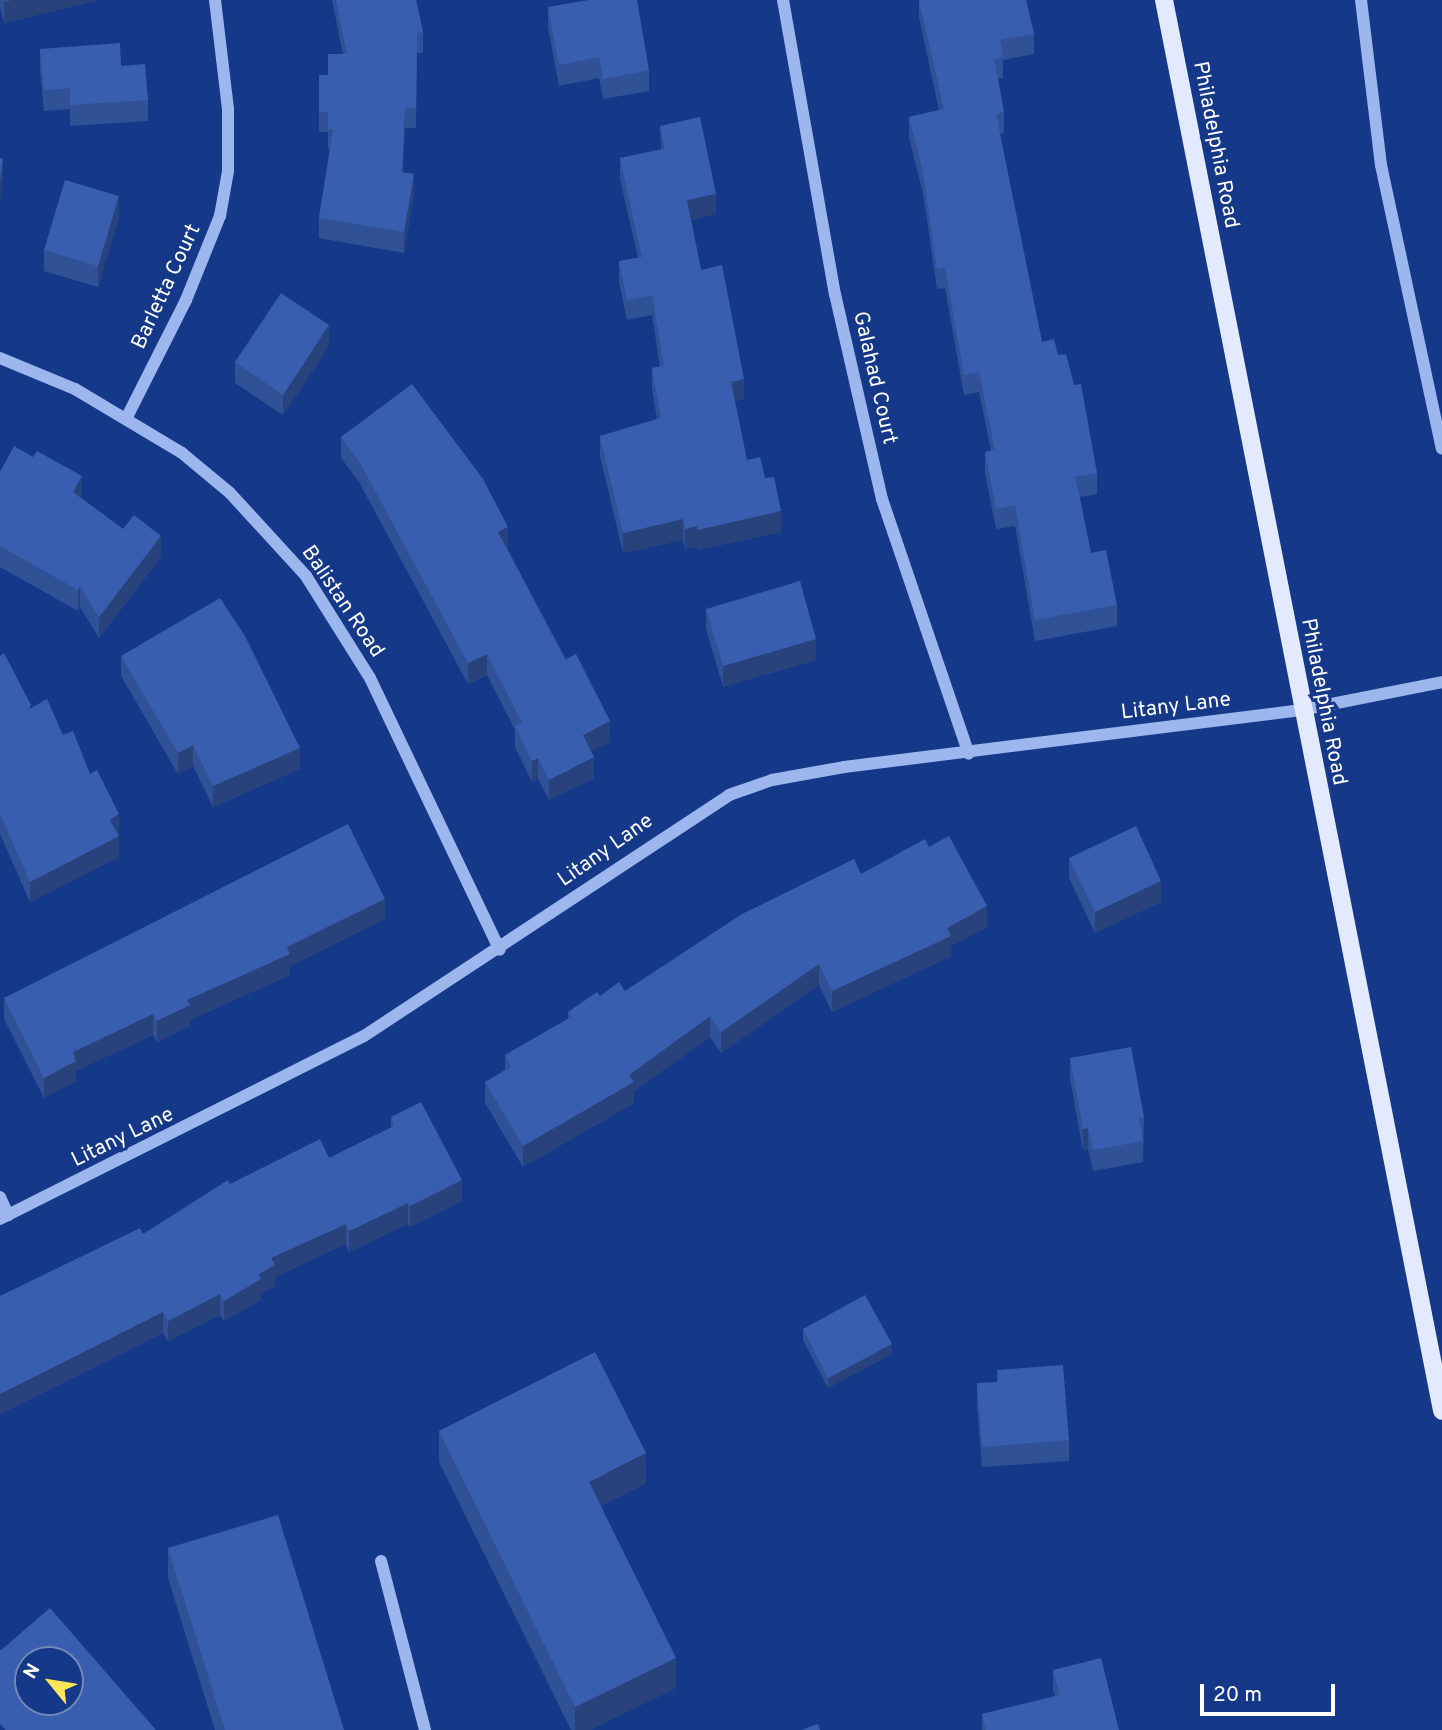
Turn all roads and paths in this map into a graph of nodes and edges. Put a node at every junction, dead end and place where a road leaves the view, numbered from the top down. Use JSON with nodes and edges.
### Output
{"nodes":[{"id":1,"x":215,"y":0,"type":"edge"},
{"id":2,"x":783,"y":0,"type":"edge"},
{"id":3,"x":1164,"y":0,"type":"edge"},
{"id":4,"x":1361,"y":0,"type":"edge"},
{"id":5,"x":0,"y":358,"type":"edge"},
{"id":6,"x":127,"y":417,"type":"junction"},
{"id":7,"x":1442,"y":449,"type":"edge"},
{"id":8,"x":1442,"y":682,"type":"edge"},
{"id":9,"x":1301,"y":710,"type":"junction"},
{"id":10,"x":969,"y":754,"type":"junction"},
{"id":11,"x":500,"y":950,"type":"junction"},
{"id":12,"x":0,"y":1197,"type":"edge"},
{"id":13,"x":4,"y":1217,"type":"edge"},
{"id":14,"x":1442,"y":1411,"type":"edge"},
{"id":15,"x":381,"y":1561,"type":"dead end"},
{"id":16,"x":425,"y":1730,"type":"edge"}],
"edges":[{"from":1,"to":6,"type":"street","name":"Barletta Court"},
{"from":2,"to":10,"type":"street","name":"Galahad Court"},
{"from":3,"to":9,"type":"main road","name":"Philadelphia Road"},
{"from":4,"to":7,"type":"street"},
{"from":5,"to":6,"type":"street","name":"Balistan Road"},
{"from":6,"to":11,"type":"street","name":"Balistan Road"},
{"from":8,"to":9,"type":"street","name":"Litany Lane"},
{"from":9,"to":10,"type":"street","name":"Litany Lane"},
{"from":9,"to":14,"type":"main road","name":"Philadelphia Road"},
{"from":10,"to":11,"type":"street","name":"Litany Lane"},
{"from":11,"to":13,"type":"street","name":"Litany Lane"},
{"from":12,"to":13,"type":"street"},
{"from":15,"to":16,"type":"street"}]}
